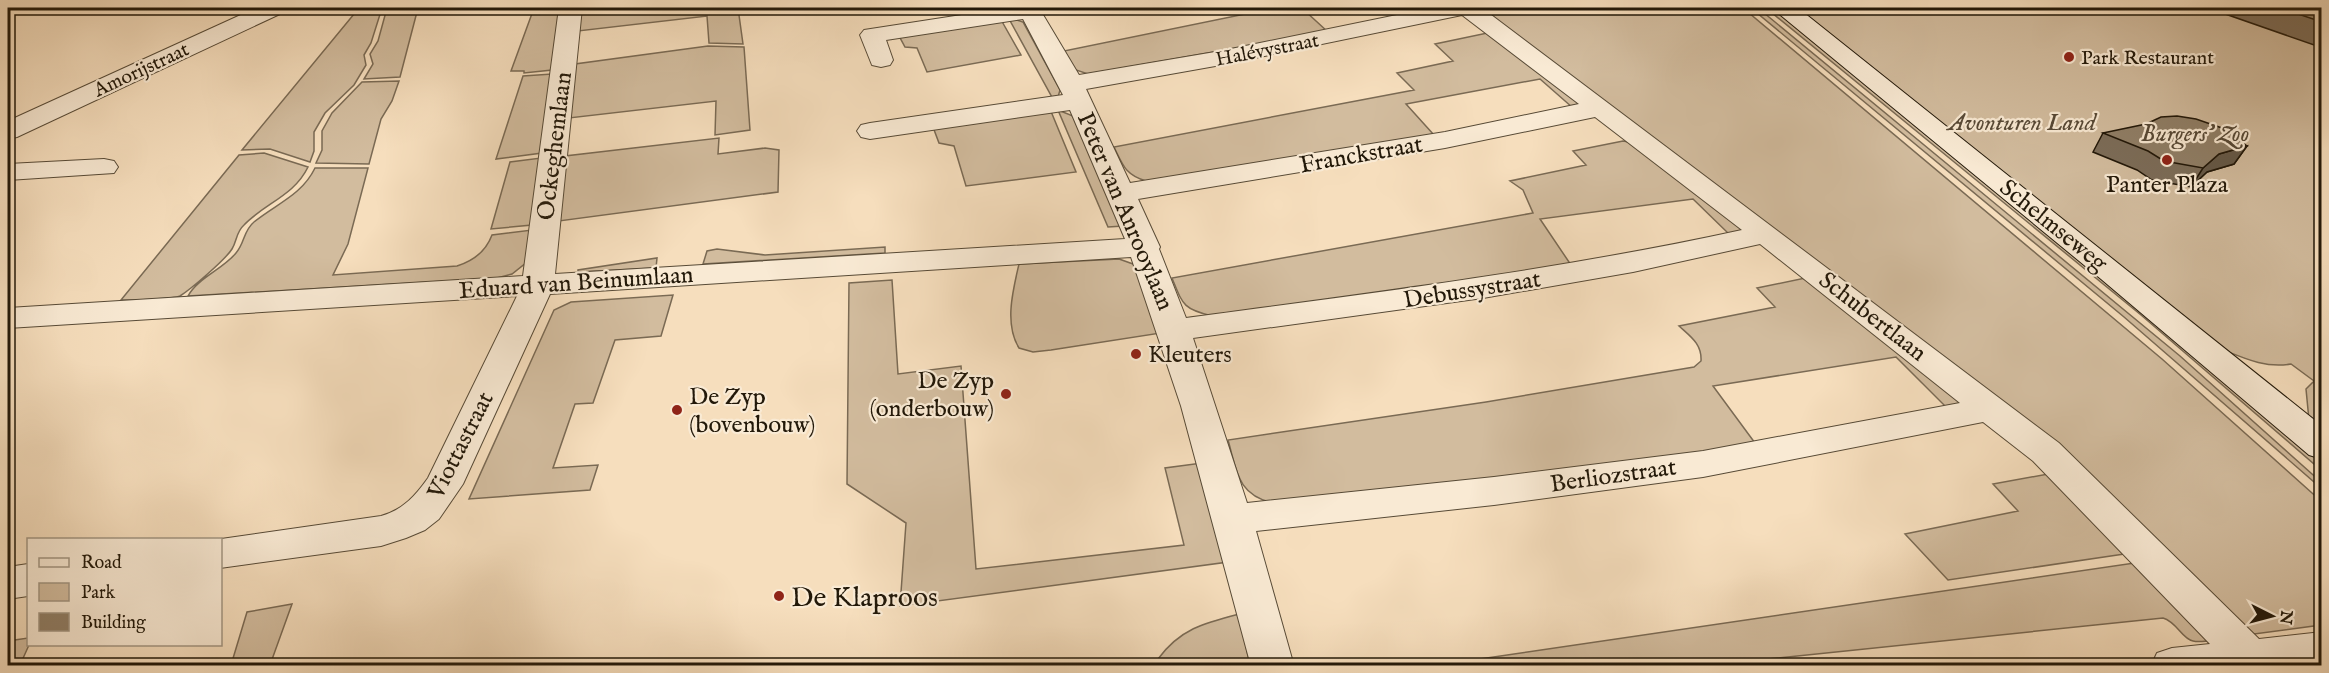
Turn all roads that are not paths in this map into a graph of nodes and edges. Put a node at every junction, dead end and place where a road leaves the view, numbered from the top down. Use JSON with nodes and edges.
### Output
{"nodes":[{"id":1,"x":274,"y":8,"type":"edge"},
{"id":2,"x":570,"y":8,"type":"edge"},
{"id":3,"x":1462,"y":8,"type":"edge"},
{"id":4,"x":1468,"y":8,"type":"edge"},
{"id":5,"x":1784,"y":8,"type":"edge"},
{"id":6,"x":1029,"y":9,"type":"edge"},
{"id":7,"x":881,"y":60,"type":"dead end"},
{"id":8,"x":1075,"y":92,"type":"junction"},
{"id":9,"x":1599,"y":108,"type":"junction"},
{"id":10,"x":8,"y":131,"type":"edge"},
{"id":11,"x":870,"y":131,"type":"dead end"},
{"id":12,"x":104,"y":167,"type":"dead end"},
{"id":13,"x":8,"y":172,"type":"edge"},
{"id":14,"x":1122,"y":193,"type":"junction"},
{"id":15,"x":1766,"y":234,"type":"junction"},
{"id":16,"x":1145,"y":247,"type":"junction"},
{"id":17,"x":538,"y":285,"type":"junction"},
{"id":18,"x":8,"y":318,"type":"edge"},
{"id":19,"x":1176,"y":330,"type":"junction"},
{"id":20,"x":1989,"y":406,"type":"junction"},
{"id":21,"x":2322,"y":446,"type":"edge"},
{"id":22,"x":1233,"y":519,"type":"junction"},
{"id":23,"x":222,"y":553,"type":"edge"},
{"id":24,"x":27,"y":580,"type":"edge"},
{"id":25,"x":8,"y":584,"type":"edge"},
{"id":26,"x":2322,"y":650,"type":"edge"},
{"id":27,"x":2250,"y":657,"type":"junction"},
{"id":28,"x":2180,"y":665,"type":"edge"},
{"id":29,"x":1273,"y":666,"type":"edge"}],
"edges":[{"from":1,"to":10,"type":"street","name":"Amorijstraat"},
{"from":2,"to":17,"type":"street","name":"Ockeghemlaan"},
{"from":3,"to":8,"type":"street","name":"Halévystraat"},
{"from":4,"to":9,"type":"street","name":"Schubertlaan"},
{"from":5,"to":21,"type":"street","name":"Schelmseweg"},
{"from":6,"to":7,"type":"street"},
{"from":6,"to":8,"type":"street","name":"Peter van Anrooylaan"},
{"from":8,"to":11,"type":"street","name":"Halévystraat"},
{"from":8,"to":14,"type":"street","name":"Peter van Anrooylaan"},
{"from":9,"to":14,"type":"street","name":"Franckstraat"},
{"from":9,"to":15,"type":"street","name":"Schubertlaan"},
{"from":12,"to":13,"type":"street"},
{"from":14,"to":16,"type":"street","name":"Peter van Anrooylaan"},
{"from":15,"to":19,"type":"street","name":"Debussystraat"},
{"from":15,"to":20,"type":"street","name":"Schubertlaan"},
{"from":16,"to":17,"type":"street","name":"Eduard van Beinumlaan"},
{"from":16,"to":19,"type":"street","name":"Peter van Anrooylaan"},
{"from":17,"to":18,"type":"street","name":"Eduard van Beinumlaan"},
{"from":17,"to":23,"type":"street","name":"Viottastraat"},
{"from":19,"to":22,"type":"street","name":"Peter van Anrooylaan"},
{"from":20,"to":22,"type":"street","name":"Berliozstraat"},
{"from":20,"to":27,"type":"street","name":"Schubertlaan"},
{"from":22,"to":29,"type":"street","name":"Peter van Anrooylaan"},
{"from":24,"to":25,"type":"street"},
{"from":26,"to":27,"type":"street"},
{"from":27,"to":28,"type":"street"}]}
